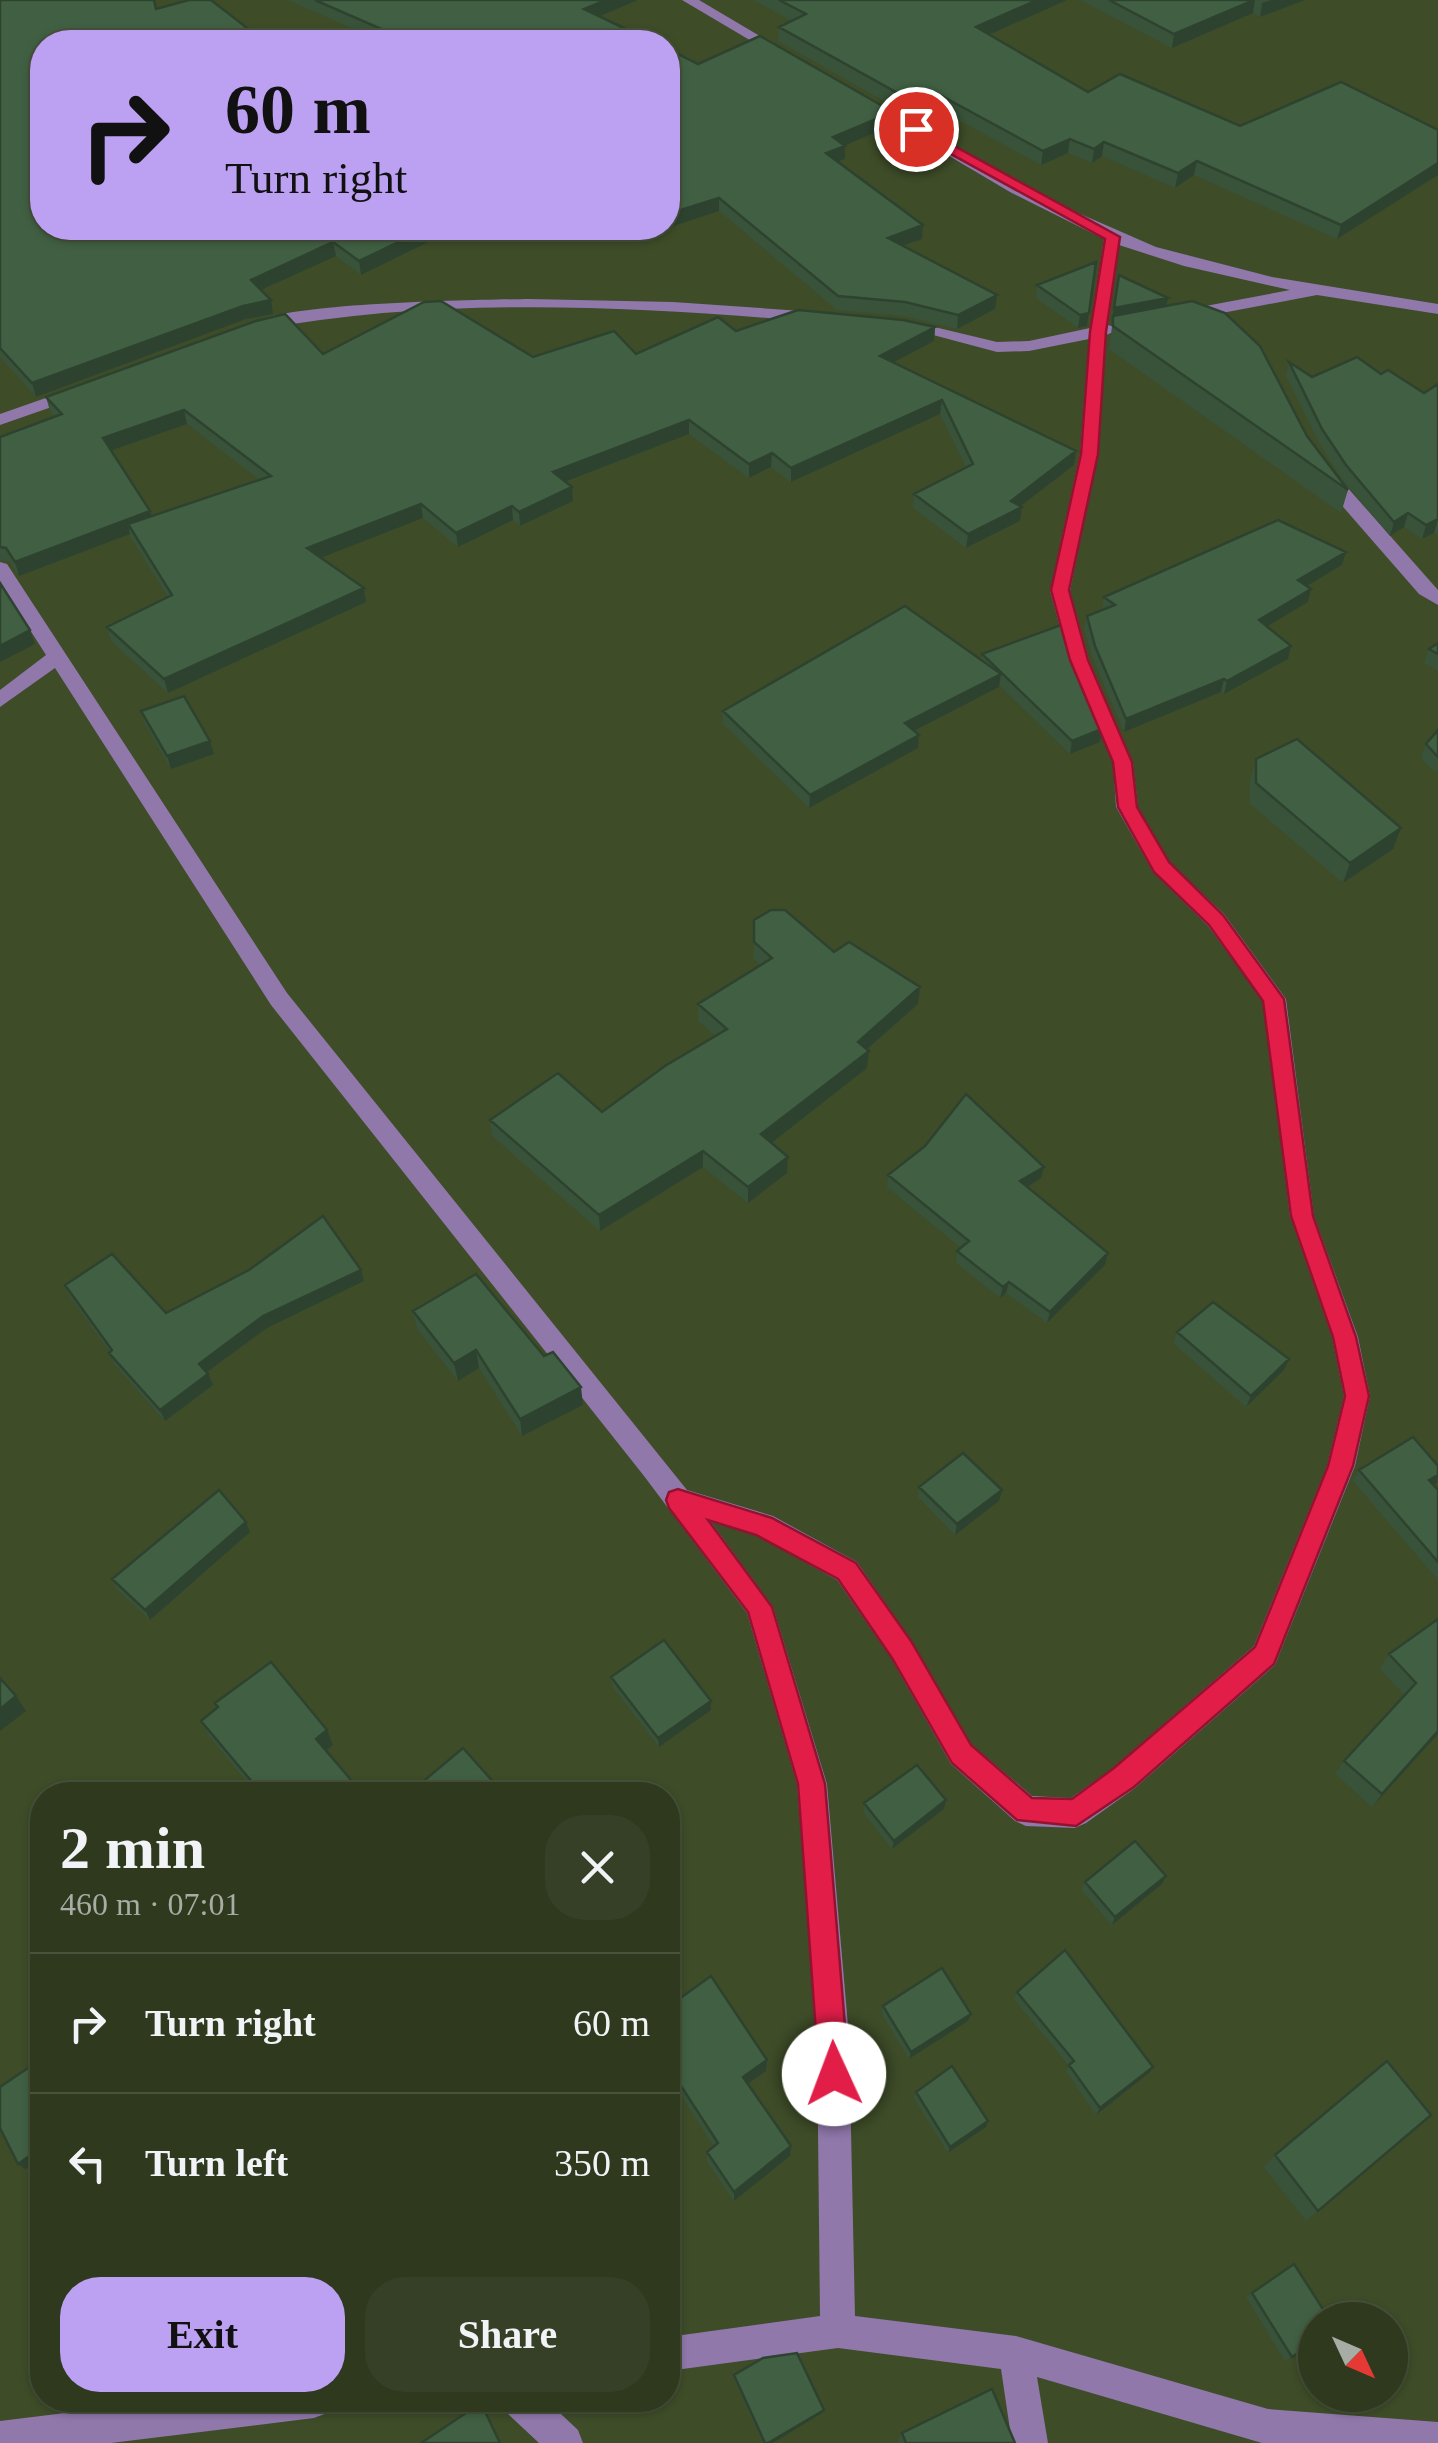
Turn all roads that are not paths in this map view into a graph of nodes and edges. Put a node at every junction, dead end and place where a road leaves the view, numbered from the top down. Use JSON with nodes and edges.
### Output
{"nodes":[{"id":1,"x":690,"y":0,"type":"edge"},
{"id":2,"x":807,"y":68,"type":"edge"},
{"id":3,"x":841,"y":87,"type":"edge"},
{"id":4,"x":1112,"y":237,"type":"junction"},
{"id":5,"x":1318,"y":290,"type":"junction"},
{"id":6,"x":1438,"y":309,"type":"edge"},
{"id":7,"x":828,"y":318,"type":"edge"},
{"id":8,"x":884,"y":323,"type":"edge"},
{"id":9,"x":1136,"y":324,"type":"edge"},
{"id":10,"x":1223,"y":327,"type":"edge"},
{"id":11,"x":1098,"y":332,"type":"junction"},
{"id":12,"x":235,"y":333,"type":"edge"},
{"id":13,"x":97,"y":384,"type":"edge"},
{"id":14,"x":0,"y":420,"type":"edge"},
{"id":15,"x":1316,"y":462,"type":"edge"},
{"id":16,"x":0,"y":568,"type":"edge"},
{"id":17,"x":1438,"y":598,"type":"edge"},
{"id":18,"x":58,"y":656,"type":"junction"},
{"id":19,"x":0,"y":700,"type":"edge"},
{"id":20,"x":678,"y":1500,"type":"junction"},
{"id":21,"x":838,"y":2331,"type":"junction"},
{"id":22,"x":680,"y":2352,"type":"edge"},
{"id":23,"x":1016,"y":2353,"type":"junction"},
{"id":24,"x":215,"y":2412,"type":"edge"},
{"id":25,"x":533,"y":2412,"type":"edge"},
{"id":26,"x":0,"y":2438,"type":"edge"},
{"id":27,"x":1438,"y":2440,"type":"edge"},
{"id":28,"x":565,"y":2443,"type":"edge"},
{"id":29,"x":1030,"y":2443,"type":"edge"}],
"edges":[{"from":1,"to":2,"type":"street"},
{"from":3,"to":4,"type":"street"},
{"from":4,"to":5,"type":"street"},
{"from":4,"to":11,"type":"street"},
{"from":5,"to":6,"type":"street"},
{"from":5,"to":10,"type":"street"},
{"from":7,"to":12,"type":"street"},
{"from":8,"to":11,"type":"street"},
{"from":9,"to":11,"type":"street"},
{"from":11,"to":20,"type":"street"},
{"from":13,"to":14,"type":"street"},
{"from":15,"to":17,"type":"street"},
{"from":16,"to":18,"type":"street"},
{"from":18,"to":19,"type":"street"},
{"from":18,"to":20,"type":"street"},
{"from":20,"to":21,"type":"street"},
{"from":21,"to":22,"type":"street"},
{"from":21,"to":23,"type":"street"},
{"from":23,"to":27,"type":"street"},
{"from":23,"to":29,"type":"street"},
{"from":24,"to":26,"type":"street"},
{"from":25,"to":28,"type":"street"}]}
